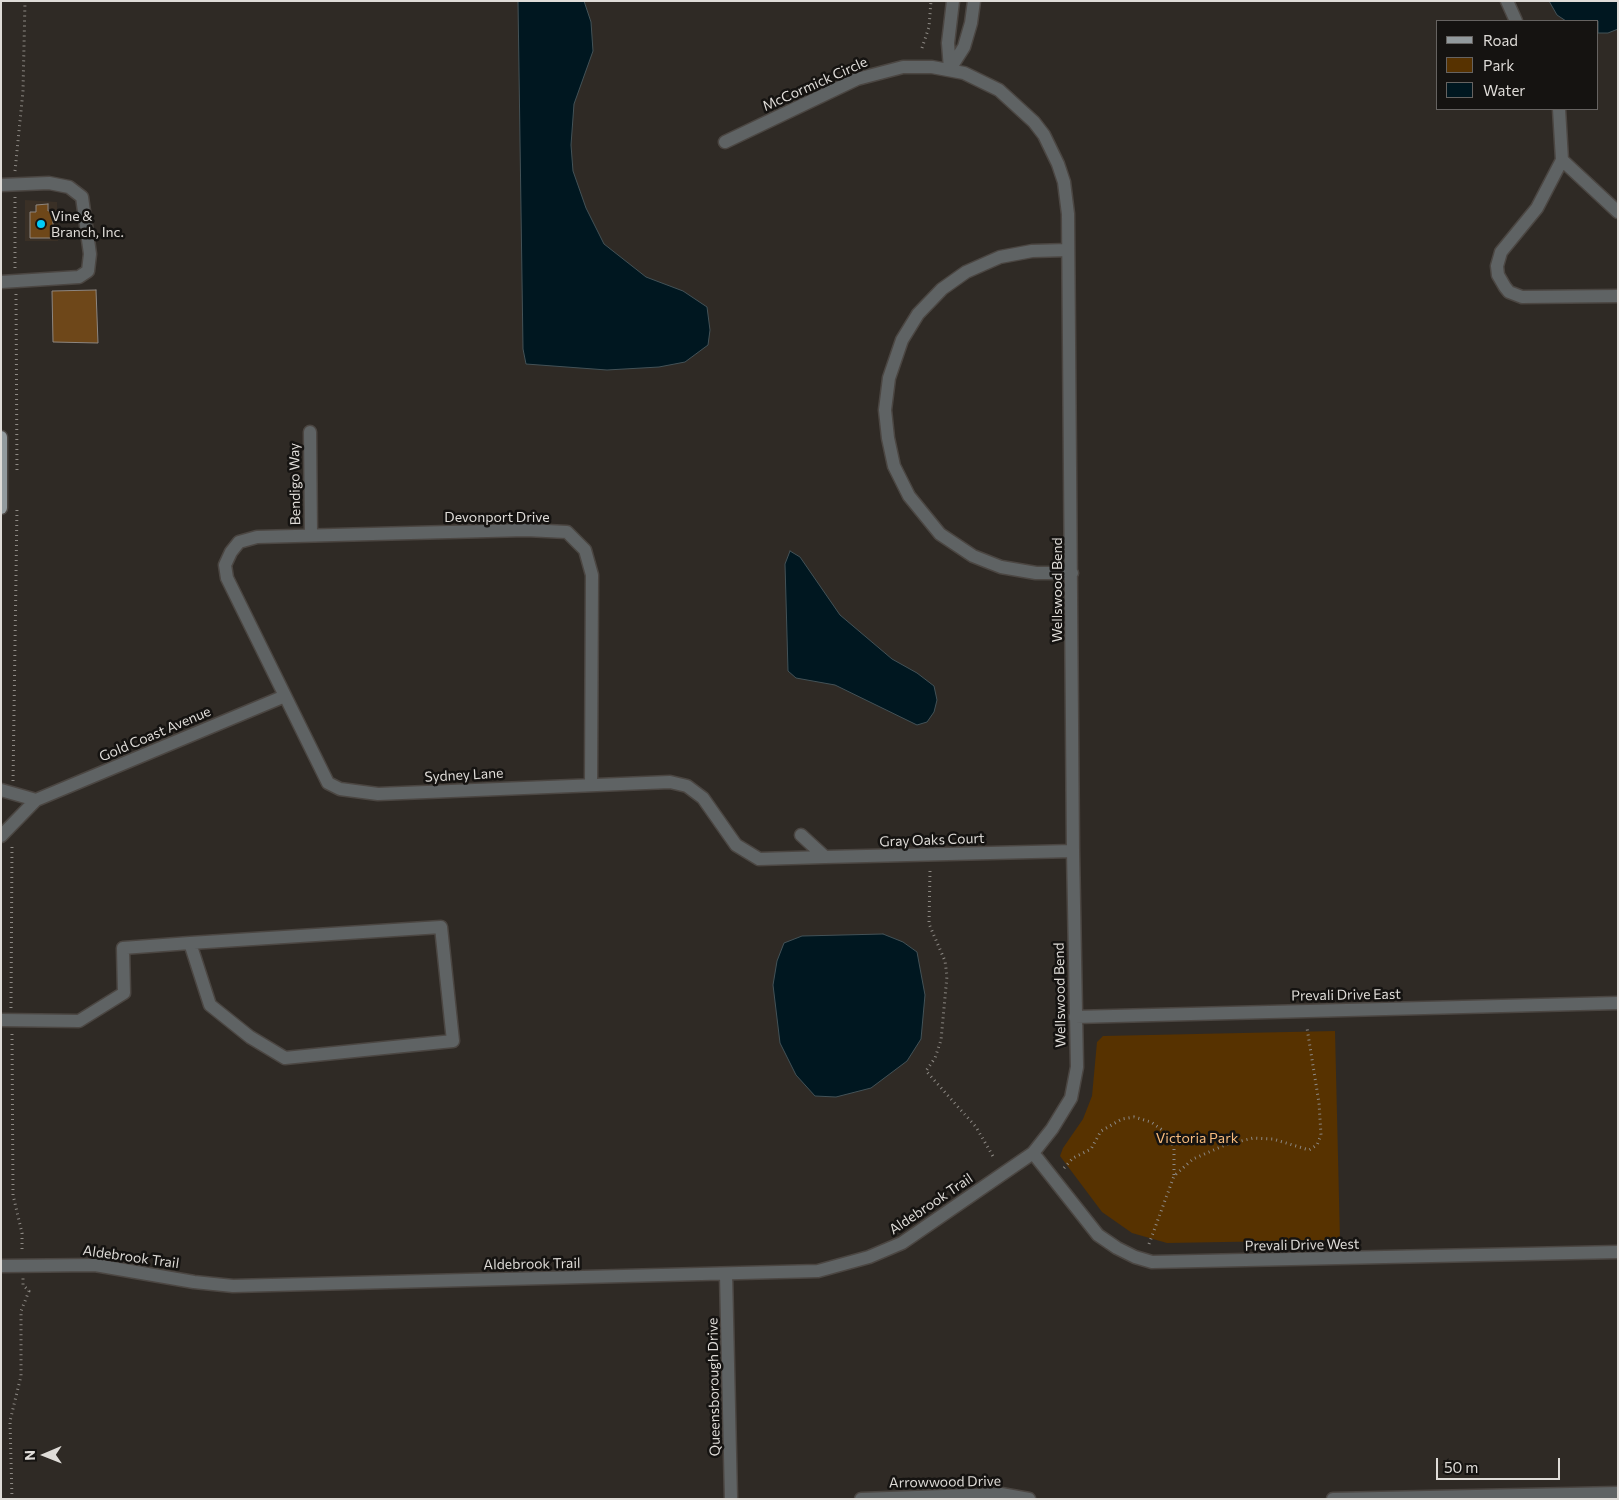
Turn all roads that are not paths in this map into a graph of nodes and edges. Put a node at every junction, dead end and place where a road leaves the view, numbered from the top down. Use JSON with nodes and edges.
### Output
{"nodes":[{"id":1,"x":953,"y":1,"type":"edge"},
{"id":2,"x":974,"y":1,"type":"edge"},
{"id":3,"x":1507,"y":1,"type":"edge"},
{"id":4,"x":1516,"y":20,"type":"edge"},
{"id":5,"x":950,"y":69,"type":"junction"},
{"id":6,"x":1559,"y":110,"type":"edge"},
{"id":7,"x":725,"y":142,"type":"dead end"},
{"id":8,"x":1562,"y":160,"type":"junction"},
{"id":9,"x":1,"y":185,"type":"edge"},
{"id":10,"x":1618,"y":212,"type":"edge"},
{"id":11,"x":1068,"y":250,"type":"junction"},
{"id":12,"x":1,"y":282,"type":"edge"},
{"id":13,"x":1618,"y":296,"type":"edge"},
{"id":14,"x":310,"y":432,"type":"dead end"},
{"id":15,"x":1,"y":437,"type":"edge"},
{"id":16,"x":1,"y":508,"type":"edge"},
{"id":17,"x":310,"y":535,"type":"junction"},
{"id":18,"x":231,"y":552,"type":"joint"},
{"id":19,"x":1072,"y":573,"type":"junction"},
{"id":20,"x":285,"y":696,"type":"junction"},
{"id":21,"x":591,"y":785,"type":"junction"},
{"id":22,"x":7,"y":792,"type":"edge"},
{"id":23,"x":36,"y":800,"type":"junction"},
{"id":24,"x":801,"y":835,"type":"dead end"},
{"id":25,"x":1,"y":836,"type":"edge"},
{"id":26,"x":1072,"y":851,"type":"junction"},
{"id":27,"x":825,"y":857,"type":"junction"},
{"id":28,"x":190,"y":943,"type":"junction"},
{"id":29,"x":1618,"y":1003,"type":"edge"},
{"id":30,"x":1075,"y":1017,"type":"junction"},
{"id":31,"x":6,"y":1020,"type":"edge"},
{"id":32,"x":1033,"y":1153,"type":"junction"},
{"id":33,"x":1618,"y":1252,"type":"edge"},
{"id":34,"x":1,"y":1266,"type":"edge"},
{"id":35,"x":726,"y":1274,"type":"junction"},
{"id":36,"x":1618,"y":1494,"type":"edge"},
{"id":37,"x":731,"y":1499,"type":"edge"},
{"id":38,"x":861,"y":1499,"type":"edge"},
{"id":39,"x":1029,"y":1499,"type":"edge"},
{"id":40,"x":1333,"y":1499,"type":"edge"}],
"edges":[{"from":1,"to":5,"type":"street"},
{"from":2,"to":5,"type":"street"},
{"from":3,"to":4,"type":"street"},
{"from":5,"to":7,"type":"street","name":"McCormick Circle"},
{"from":5,"to":11,"type":"street","name":"Wellswood Bend"},
{"from":6,"to":8,"type":"street"},
{"from":8,"to":10,"type":"street"},
{"from":8,"to":13,"type":"street"},
{"from":9,"to":12,"type":"street"},
{"from":11,"to":19,"type":"street","name":"Wellswood Bend"},
{"from":11,"to":19,"type":"street"},
{"from":14,"to":17,"type":"street","name":"Bendigo Way"},
{"from":15,"to":16,"type":"main road"},
{"from":17,"to":18,"type":"street","name":"Devonport Drive"},
{"from":17,"to":21,"type":"street","name":"Devonport Drive"},
{"from":18,"to":20,"type":"street","name":"Sydney Lane"},
{"from":19,"to":26,"type":"street","name":"Wellswood Bend"},
{"from":20,"to":21,"type":"street","name":"Sydney Lane"},
{"from":20,"to":23,"type":"street","name":"Gold Coast Avenue"},
{"from":21,"to":27,"type":"street","name":"Sydney Lane"},
{"from":22,"to":23,"type":"street"},
{"from":23,"to":25,"type":"street","name":"Gold Coast Avenue"},
{"from":24,"to":27,"type":"street"},
{"from":26,"to":27,"type":"street","name":"Gray Oaks Court"},
{"from":26,"to":30,"type":"street","name":"Wellswood Bend"},
{"from":28,"to":28,"type":"street"},
{"from":28,"to":31,"type":"street"},
{"from":29,"to":30,"type":"street","name":"Prevali Drive East"},
{"from":30,"to":32,"type":"street","name":"Wellswood Bend"},
{"from":32,"to":33,"type":"street","name":"Prevali Drive West"},
{"from":32,"to":35,"type":"street","name":"Aldebrook Trail"},
{"from":34,"to":35,"type":"street","name":"Aldebrook Trail"},
{"from":35,"to":37,"type":"street","name":"Queensborough Drive"},
{"from":36,"to":40,"type":"street"},
{"from":38,"to":39,"type":"street","name":"Arrowwood Drive"}]}
